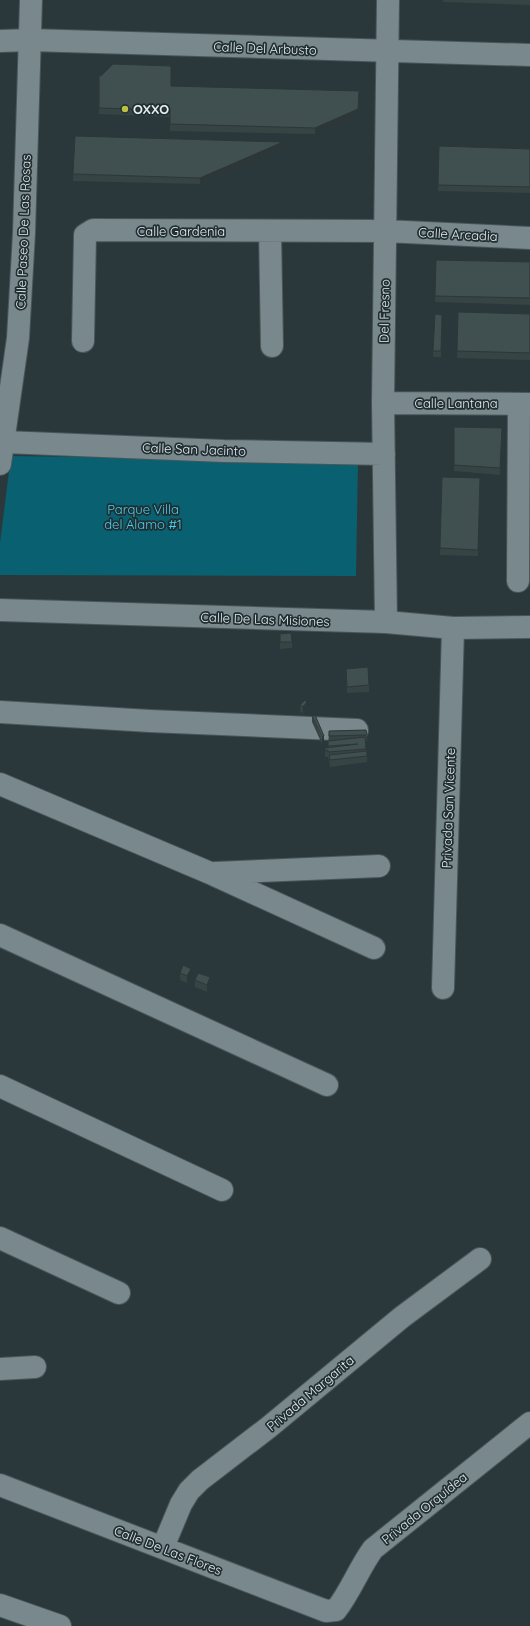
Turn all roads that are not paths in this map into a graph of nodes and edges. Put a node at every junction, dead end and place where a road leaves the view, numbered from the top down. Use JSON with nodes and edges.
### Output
{"nodes":[{"id":1,"x":31,"y":0,"type":"edge"},
{"id":2,"x":388,"y":0,"type":"edge"},
{"id":3,"x":30,"y":40,"type":"junction"},
{"id":4,"x":0,"y":41,"type":"edge"},
{"id":5,"x":386,"y":52,"type":"junction"},
{"id":6,"x":530,"y":55,"type":"edge"},
{"id":7,"x":270,"y":231,"type":"junction"},
{"id":8,"x":385,"y":231,"type":"junction"},
{"id":9,"x":530,"y":238,"type":"edge"},
{"id":10,"x":83,"y":341,"type":"dead end"},
{"id":11,"x":272,"y":346,"type":"dead end"},
{"id":12,"x":383,"y":403,"type":"junction"},
{"id":13,"x":524,"y":404,"type":"edge"},
{"id":14,"x":4,"y":442,"type":"junction"},
{"id":15,"x":384,"y":454,"type":"junction"},
{"id":16,"x":0,"y":464,"type":"edge"},
{"id":17,"x":518,"y":581,"type":"dead end"},
{"id":18,"x":0,"y":610,"type":"edge"},
{"id":19,"x":386,"y":622,"type":"junction"},
{"id":20,"x":453,"y":628,"type":"junction"},
{"id":21,"x":530,"y":628,"type":"edge"},
{"id":22,"x":0,"y":712,"type":"edge"},
{"id":23,"x":357,"y":730,"type":"edge"},
{"id":24,"x":0,"y":784,"type":"edge"},
{"id":25,"x":379,"y":866,"type":"dead end"},
{"id":26,"x":210,"y":874,"type":"junction"},
{"id":27,"x":0,"y":935,"type":"edge"},
{"id":28,"x":374,"y":948,"type":"dead end"},
{"id":29,"x":443,"y":988,"type":"dead end"},
{"id":30,"x":327,"y":1085,"type":"dead end"},
{"id":31,"x":0,"y":1086,"type":"edge"},
{"id":32,"x":222,"y":1190,"type":"dead end"},
{"id":33,"x":0,"y":1238,"type":"edge"},
{"id":34,"x":480,"y":1259,"type":"dead end"},
{"id":35,"x":119,"y":1294,"type":"dead end"},
{"id":36,"x":35,"y":1367,"type":"dead end"},
{"id":37,"x":0,"y":1369,"type":"edge"},
{"id":38,"x":530,"y":1423,"type":"edge"},
{"id":39,"x":0,"y":1485,"type":"edge"},
{"id":40,"x":163,"y":1547,"type":"junction"},
{"id":41,"x":0,"y":1605,"type":"edge"},
{"id":42,"x":336,"y":1610,"type":"joint"},
{"id":43,"x":60,"y":1626,"type":"edge"}],
"edges":[{"from":1,"to":3,"type":"street","name":"Calle Paseo De Las Rosas"},
{"from":2,"to":5,"type":"street","name":"Del Fresno"},
{"from":3,"to":4,"type":"street","name":"Calle Del Arbusto"},
{"from":3,"to":5,"type":"street","name":"Calle Del Arbusto"},
{"from":3,"to":14,"type":"street","name":"Calle Paseo De Las Rosas"},
{"from":5,"to":6,"type":"street","name":"Calle Del Arbusto"},
{"from":5,"to":8,"type":"street","name":"Del Fresno"},
{"from":7,"to":8,"type":"street","name":"Calle Gardenia"},
{"from":7,"to":10,"type":"street","name":"Calle Gardenia"},
{"from":7,"to":11,"type":"street"},
{"from":8,"to":9,"type":"street","name":"Calle Arcadia"},
{"from":8,"to":12,"type":"street","name":"Del Fresno"},
{"from":12,"to":13,"type":"street","name":"Calle Lantana"},
{"from":12,"to":15,"type":"street","name":"Del Fresno"},
{"from":13,"to":17,"type":"street"},
{"from":14,"to":15,"type":"street","name":"Calle San Jacinto"},
{"from":14,"to":16,"type":"street","name":"Calle Paseo De Las Rosas"},
{"from":15,"to":19,"type":"street","name":"Del Fresno"},
{"from":18,"to":19,"type":"street","name":"Calle De Las Misiones"},
{"from":19,"to":20,"type":"street","name":"Calle De Las Misiones"},
{"from":20,"to":21,"type":"street","name":"Calle De Las Misiones"},
{"from":20,"to":29,"type":"street","name":"Privada San Vicente"},
{"from":22,"to":23,"type":"street"},
{"from":24,"to":26,"type":"street"},
{"from":25,"to":26,"type":"street"},
{"from":26,"to":28,"type":"street"},
{"from":27,"to":30,"type":"street"},
{"from":31,"to":32,"type":"street"},
{"from":33,"to":35,"type":"street"},
{"from":34,"to":40,"type":"street","name":"Privada Margarita"},
{"from":36,"to":37,"type":"street"},
{"from":38,"to":42,"type":"street","name":"Privada Orquídea"},
{"from":39,"to":40,"type":"street","name":"Calle De Las Flores"},
{"from":40,"to":42,"type":"street","name":"Calle De Las Flores"},
{"from":41,"to":43,"type":"street"}]}
